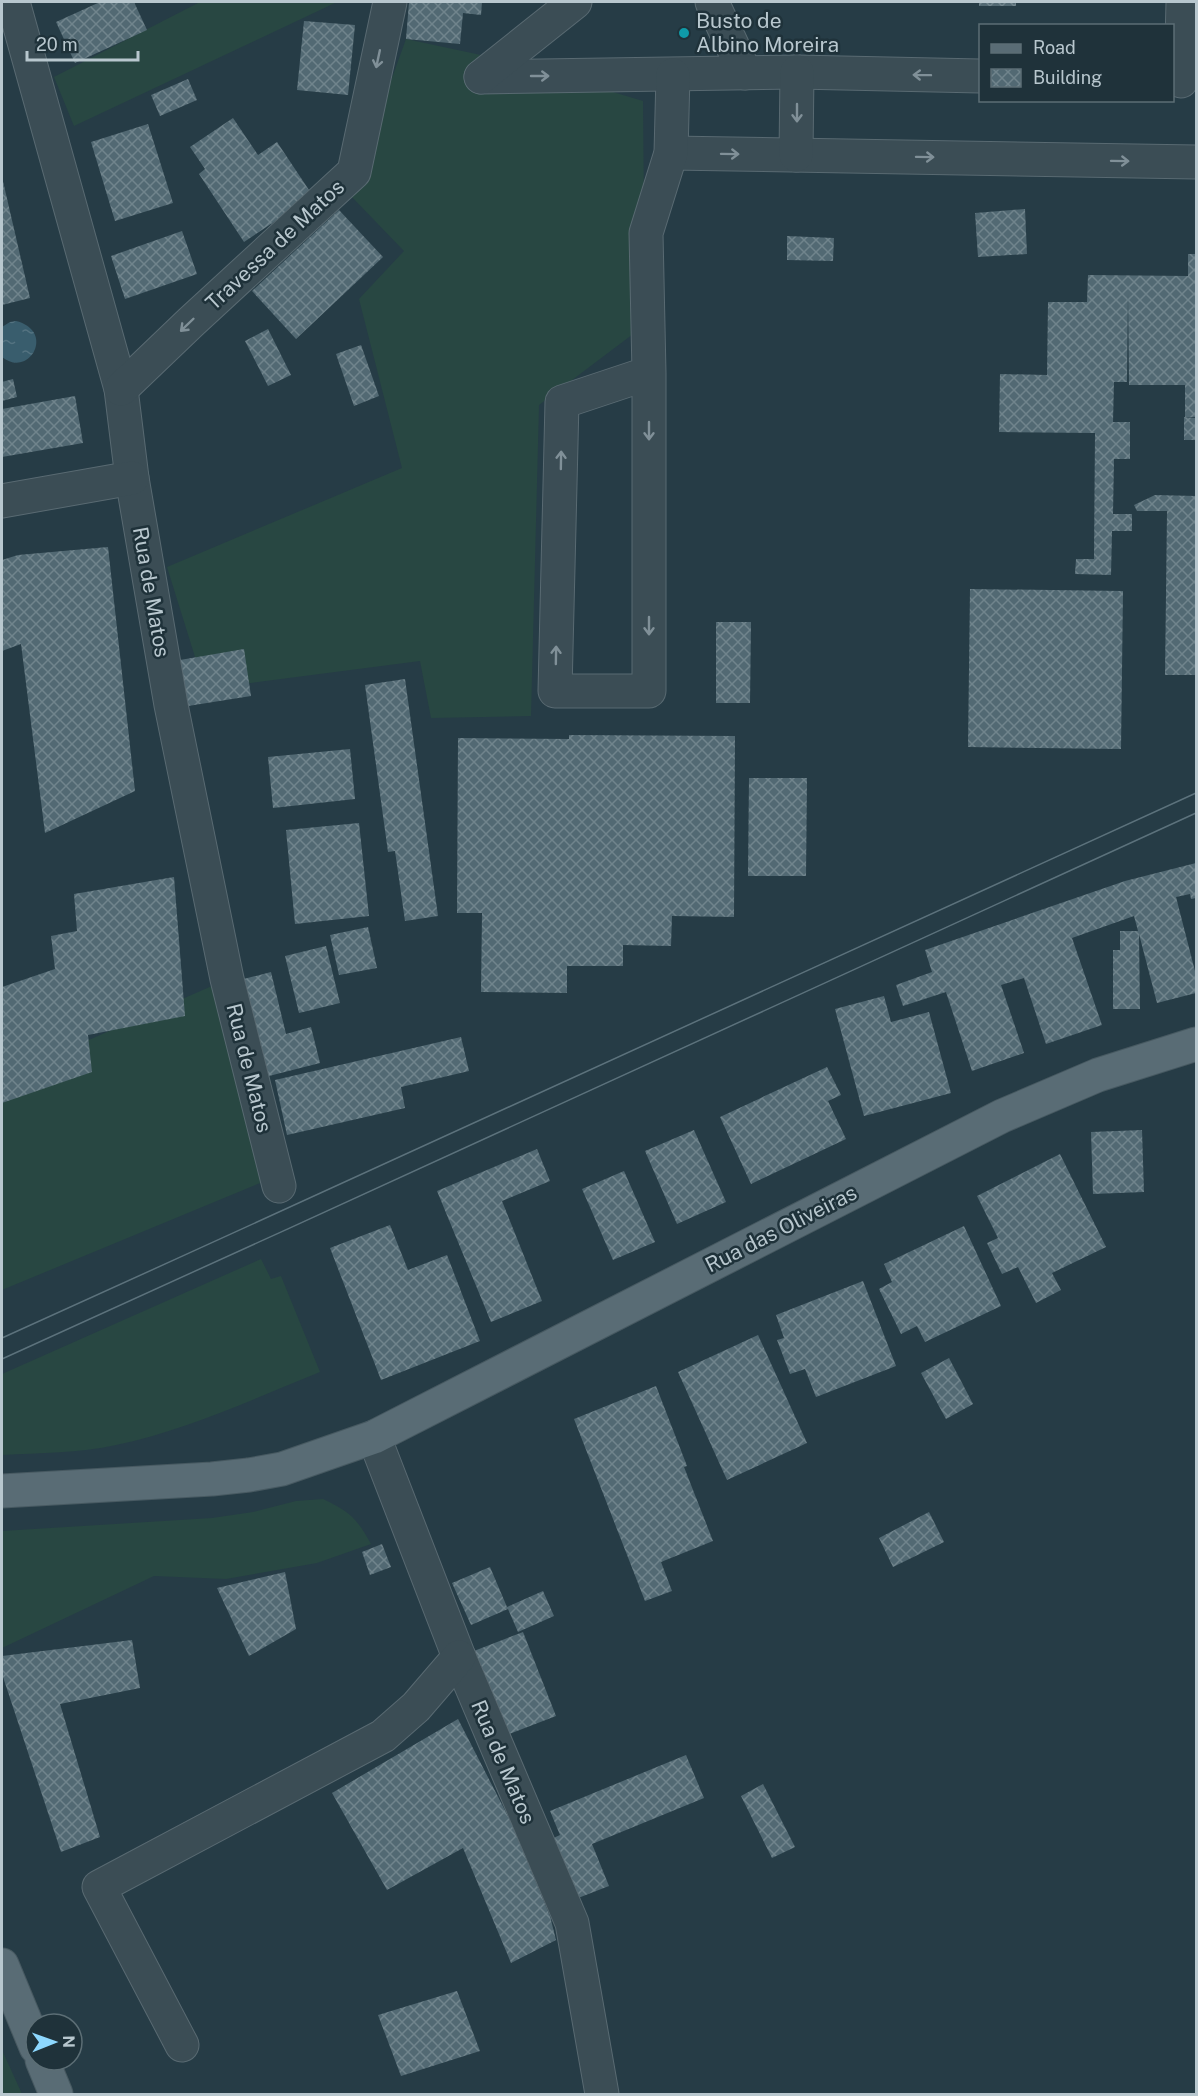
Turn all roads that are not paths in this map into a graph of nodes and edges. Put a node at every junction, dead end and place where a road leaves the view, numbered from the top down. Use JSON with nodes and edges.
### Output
{"nodes":[{"id":1,"x":13,"y":2,"type":"edge"},
{"id":2,"x":390,"y":2,"type":"edge"},
{"id":3,"x":575,"y":2,"type":"edge"},
{"id":4,"x":712,"y":2,"type":"edge"},
{"id":5,"x":1184,"y":2,"type":"edge"},
{"id":6,"x":797,"y":72,"type":"junction"},
{"id":7,"x":745,"y":73,"type":"junction"},
{"id":8,"x":673,"y":75,"type":"junction"},
{"id":9,"x":979,"y":76,"type":"edge"},
{"id":10,"x":1184,"y":81,"type":"edge"},
{"id":11,"x":671,"y":153,"type":"junction"},
{"id":12,"x":796,"y":155,"type":"junction"},
{"id":13,"x":1197,"y":162,"type":"edge"},
{"id":14,"x":649,"y":373,"type":"junction"},
{"id":15,"x":121,"y":389,"type":"junction"},
{"id":16,"x":132,"y":478,"type":"junction"},
{"id":17,"x":2,"y":501,"type":"edge"},
{"id":18,"x":1197,"y":1044,"type":"edge"},
{"id":19,"x":279,"y":1186,"type":"dead end"},
{"id":20,"x":374,"y":1437,"type":"junction"},
{"id":21,"x":2,"y":1491,"type":"edge"},
{"id":22,"x":459,"y":1657,"type":"junction"},
{"id":23,"x":2,"y":1965,"type":"edge"},
{"id":24,"x":24,"y":2018,"type":"edge"},
{"id":25,"x":182,"y":2045,"type":"dead end"},
{"id":26,"x":47,"y":2072,"type":"edge"},
{"id":27,"x":56,"y":2094,"type":"edge"},
{"id":28,"x":602,"y":2094,"type":"edge"}],
"edges":[{"from":1,"to":15,"type":"street","name":"Rua de Matos"},
{"from":2,"to":15,"type":"street","name":"Travessa de Matos","one_way":true},
{"from":3,"to":8,"type":"street","one_way":true},
{"from":4,"to":7,"type":"street"},
{"from":5,"to":10,"type":"street"},
{"from":6,"to":7,"type":"street"},
{"from":9,"to":6,"type":"street","one_way":true},
{"from":6,"to":12,"type":"street","one_way":true},
{"from":7,"to":8,"type":"street"},
{"from":8,"to":11,"type":"street"},
{"from":11,"to":12,"type":"street","one_way":true},
{"from":11,"to":14,"type":"street"},
{"from":12,"to":13,"type":"street","one_way":true},
{"from":14,"to":14,"type":"street","one_way":true},
{"from":15,"to":16,"type":"street","name":"Rua de Matos"},
{"from":16,"to":17,"type":"street"},
{"from":16,"to":19,"type":"street","name":"Rua de Matos"},
{"from":18,"to":20,"type":"main road","name":"Rua das Oliveiras"},
{"from":20,"to":21,"type":"main road","name":"Rua das Oliveiras"},
{"from":20,"to":22,"type":"street","name":"Rua de Matos"},
{"from":22,"to":25,"type":"street"},
{"from":22,"to":28,"type":"street","name":"Rua de Matos"},
{"from":23,"to":24,"type":"main road"},
{"from":26,"to":27,"type":"main road"}]}
